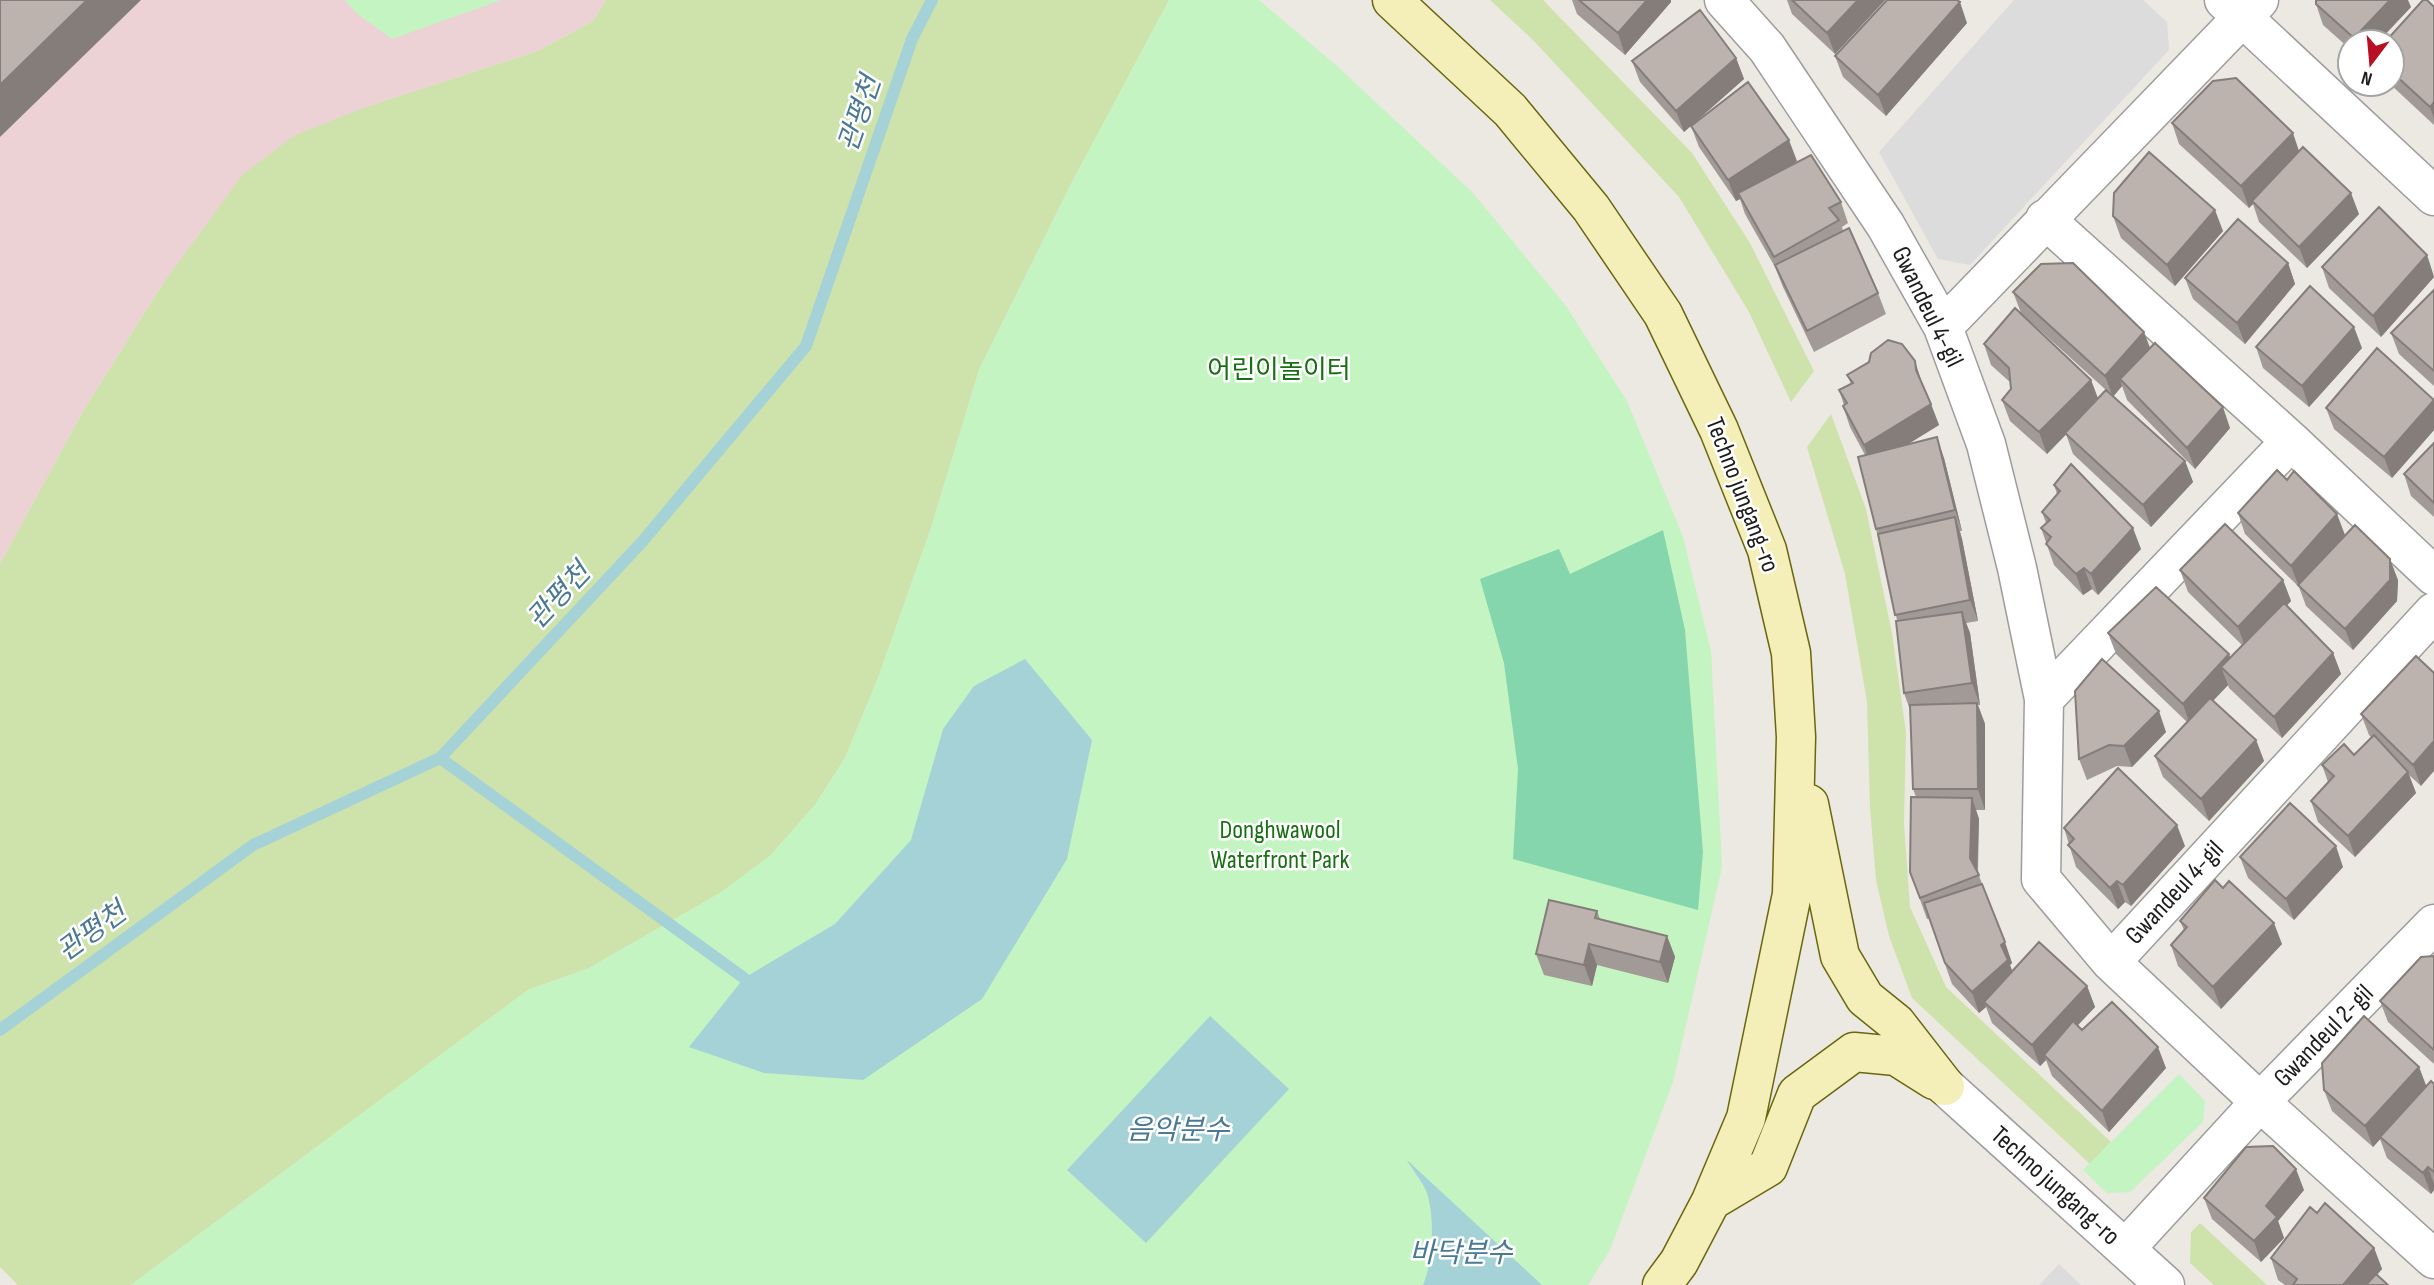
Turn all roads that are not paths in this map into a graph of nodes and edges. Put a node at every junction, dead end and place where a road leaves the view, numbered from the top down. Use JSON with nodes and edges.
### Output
{"nodes":[{"id":1,"x":1724,"y":0,"type":"edge"},
{"id":2,"x":1399,"y":3,"type":"edge"},
{"id":3,"x":2242,"y":6,"type":"edge"},
{"id":4,"x":2434,"y":197,"type":"edge"},
{"id":5,"x":2045,"y":219,"type":"junction"},
{"id":6,"x":1943,"y":327,"type":"junction"},
{"id":7,"x":2291,"y":441,"type":"junction"},
{"id":8,"x":2434,"y":576,"type":"edge"},
{"id":9,"x":2434,"y":612,"type":"edge"},
{"id":10,"x":2044,"y":699,"type":"junction"},
{"id":11,"x":1796,"y":737,"type":"junction"},
{"id":12,"x":2434,"y":924,"type":"edge"},
{"id":13,"x":2111,"y":962,"type":"junction"},
{"id":14,"x":1945,"y":1086,"type":"junction"},
{"id":15,"x":2260,"y":1102,"type":"junction"},
{"id":16,"x":1711,"y":1201,"type":"junction"},
{"id":17,"x":2125,"y":1249,"type":"junction"},
{"id":18,"x":2434,"y":1259,"type":"edge"},
{"id":19,"x":1673,"y":1277,"type":"edge"},
{"id":20,"x":2165,"y":1285,"type":"edge"}],
"edges":[{"from":1,"to":6,"type":"street","name":"Gwandeul 4-gil"},
{"from":2,"to":11,"type":"main road","name":"Techno jungang-ro"},
{"from":3,"to":4,"type":"street"},
{"from":3,"to":5,"type":"street"},
{"from":5,"to":6,"type":"street"},
{"from":5,"to":7,"type":"street"},
{"from":6,"to":10,"type":"street","name":"Gwandeul 4-gil"},
{"from":7,"to":8,"type":"street"},
{"from":7,"to":10,"type":"street"},
{"from":9,"to":13,"type":"street","name":"Gwandeul 4-gil"},
{"from":10,"to":13,"type":"street","name":"Gwandeul 4-gil"},
{"from":11,"to":14,"type":"main road"},
{"from":11,"to":16,"type":"main road","name":"Techno jungang-ro"},
{"from":12,"to":15,"type":"street","name":"Gwandeul 2-gil"},
{"from":13,"to":15,"type":"street"},
{"from":14,"to":16,"type":"main road"},
{"from":14,"to":17,"type":"street","name":"Techno jungang-ro"},
{"from":15,"to":17,"type":"street"},
{"from":15,"to":18,"type":"street","name":"Gwandeul 2-gil"},
{"from":16,"to":19,"type":"main road","name":"Techno jungang-ro"},
{"from":17,"to":20,"type":"street","name":"Techno jungang-ro"}]}
